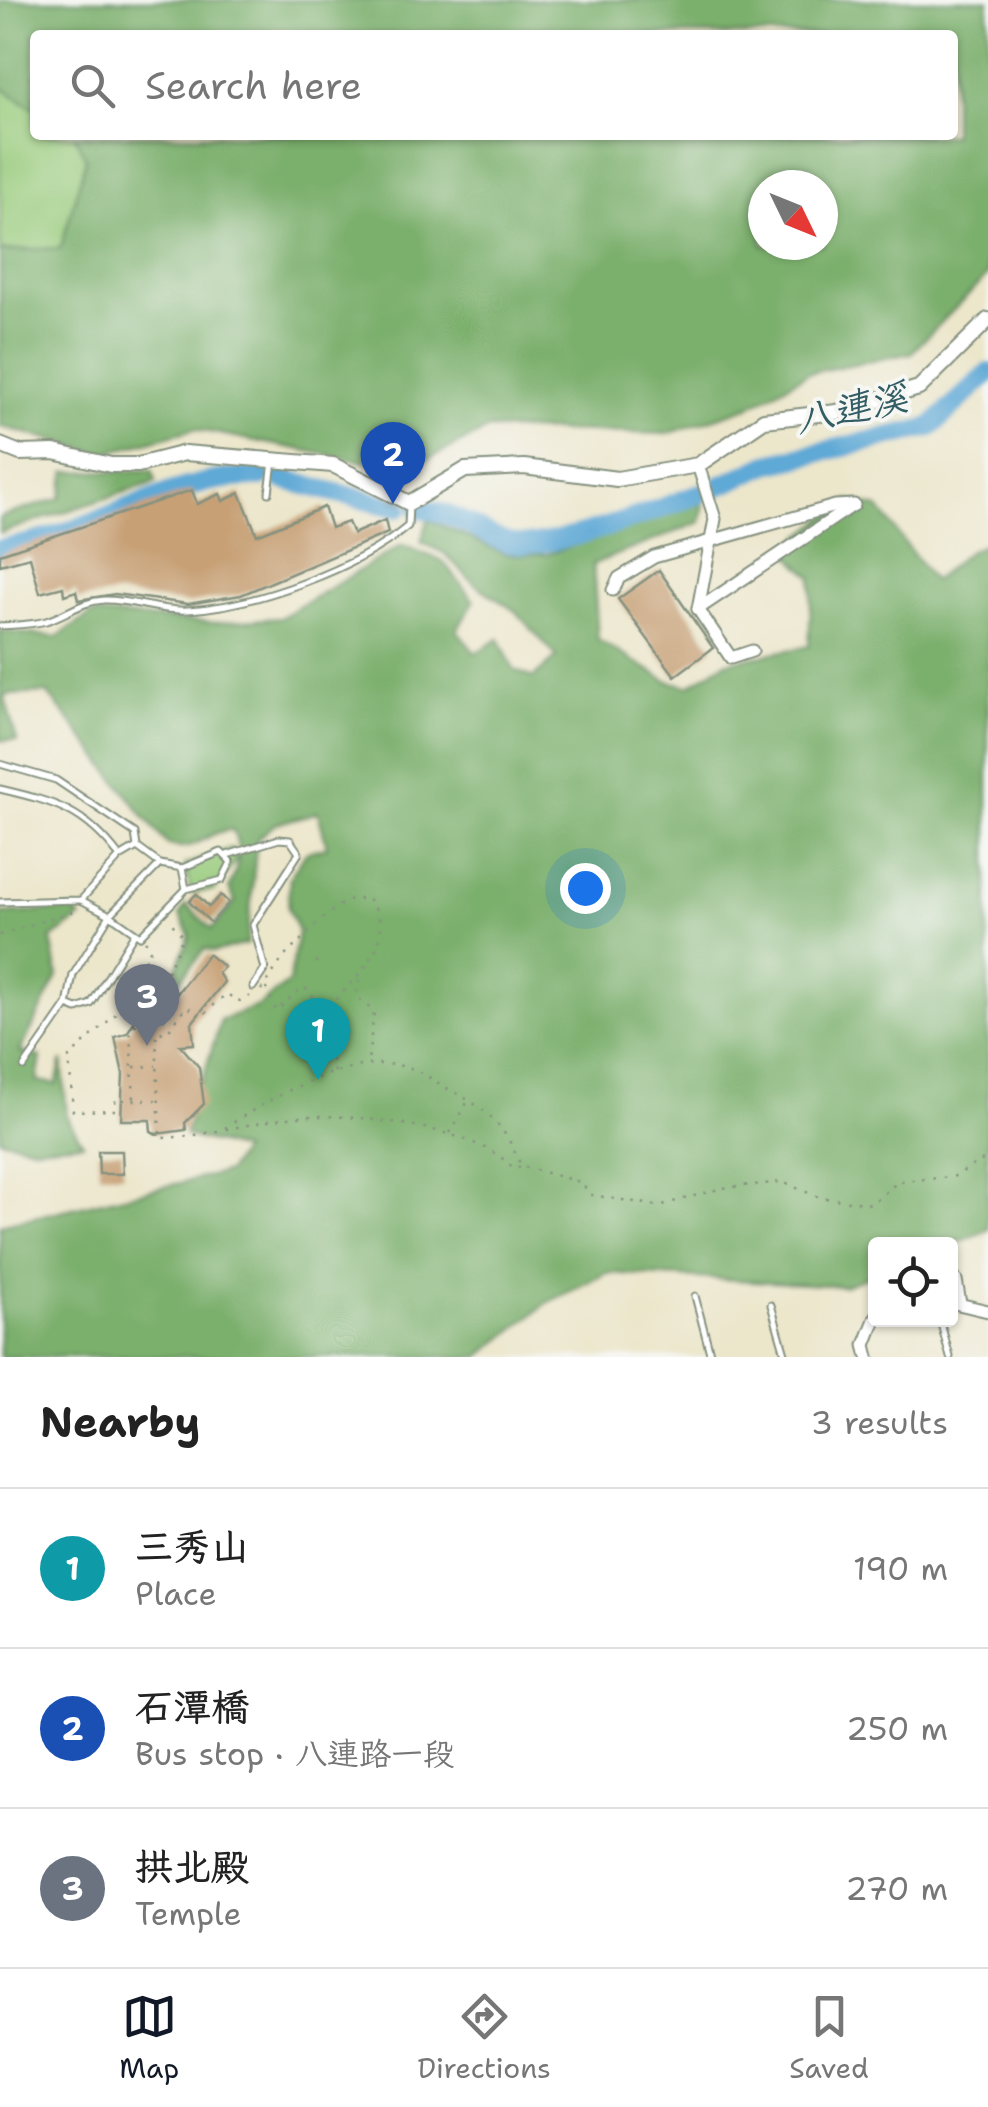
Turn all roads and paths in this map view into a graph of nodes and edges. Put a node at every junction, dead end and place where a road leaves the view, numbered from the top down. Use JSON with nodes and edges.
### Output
{"nodes":[{"id":1,"x":988,"y":320,"type":"edge"},
{"id":2,"x":0,"y":445,"type":"edge"},
{"id":3,"x":273,"y":458,"type":"junction"},
{"id":4,"x":698,"y":465,"type":"junction"},
{"id":5,"x":270,"y":493,"type":"dead end"},
{"id":6,"x":409,"y":503,"type":"junction"},
{"id":7,"x":711,"y":539,"type":"junction"},
{"id":8,"x":613,"y":590,"type":"dead end"},
{"id":9,"x":698,"y":609,"type":"junction"},
{"id":10,"x":0,"y":626,"type":"edge"},
{"id":11,"x":752,"y":651,"type":"dead end"},
{"id":12,"x":0,"y":764,"type":"edge"},
{"id":13,"x":0,"y":789,"type":"edge"},
{"id":14,"x":137,"y":847,"type":"junction"},
{"id":15,"x":227,"y":855,"type":"junction"},
{"id":16,"x":120,"y":857,"type":"junction"},
{"id":17,"x":160,"y":864,"type":"junction"},
{"id":18,"x":182,"y":868,"type":"junction"},
{"id":19,"x":186,"y":889,"type":"junction"},
{"id":20,"x":81,"y":900,"type":"junction"},
{"id":21,"x":0,"y":902,"type":"edge"},
{"id":22,"x":91,"y":905,"type":"junction"},
{"id":23,"x":163,"y":913,"type":"junction"},
{"id":24,"x":110,"y":915,"type":"junction"},
{"id":25,"x":137,"y":935,"type":"junction"},
{"id":26,"x":0,"y":936,"type":"edge"},
{"id":27,"x":316,"y":961,"type":"dead end"},
{"id":28,"x":321,"y":965,"type":"dead end"},
{"id":29,"x":360,"y":979,"type":"junction"},
{"id":30,"x":253,"y":986,"type":"dead end"},
{"id":31,"x":266,"y":988,"type":"junction"},
{"id":32,"x":67,"y":1004,"type":"junction"},
{"id":33,"x":319,"y":1032,"type":"junction"},
{"id":34,"x":368,"y":1061,"type":"junction"},
{"id":35,"x":156,"y":1066,"type":"junction"},
{"id":36,"x":24,"y":1067,"type":"dead end"},
{"id":37,"x":132,"y":1067,"type":"junction"},
{"id":38,"x":334,"y":1073,"type":"junction"},
{"id":39,"x":134,"y":1100,"type":"junction"},
{"id":40,"x":157,"y":1100,"type":"junction"},
{"id":41,"x":469,"y":1100,"type":"junction"},
{"id":42,"x":223,"y":1130,"type":"junction"},
{"id":43,"x":450,"y":1134,"type":"junction"},
{"id":44,"x":988,"y":1158,"type":"edge"},
{"id":45,"x":521,"y":1166,"type":"junction"},
{"id":46,"x":696,"y":1296,"type":"dead end"},
{"id":47,"x":958,"y":1304,"type":"edge"},
{"id":48,"x":772,"y":1305,"type":"dead end"},
{"id":49,"x":988,"y":1311,"type":"edge"},
{"id":50,"x":872,"y":1327,"type":"edge"},
{"id":51,"x":942,"y":1327,"type":"edge"},
{"id":52,"x":711,"y":1357,"type":"edge"},
{"id":53,"x":786,"y":1357,"type":"edge"},
{"id":54,"x":868,"y":1357,"type":"edge"},
{"id":55,"x":950,"y":1357,"type":"edge"}],
"edges":[{"from":1,"to":4,"type":"street"},
{"from":2,"to":3,"type":"street"},
{"from":3,"to":5,"type":"lane"},
{"from":3,"to":6,"type":"street"},
{"from":4,"to":6,"type":"street"},
{"from":4,"to":7,"type":"street"},
{"from":6,"to":10,"type":"lane"},
{"from":7,"to":8,"type":"street"},
{"from":7,"to":9,"type":"street"},
{"from":7,"to":9,"type":"street"},
{"from":9,"to":11,"type":"street"},
{"from":12,"to":14,"type":"lane"},
{"from":13,"to":16,"type":"lane"},
{"from":14,"to":16,"type":"lane"},
{"from":14,"to":17,"type":"lane"},
{"from":15,"to":18,"type":"lane"},
{"from":15,"to":19,"type":"lane"},
{"from":15,"to":30,"type":"lane"},
{"from":16,"to":20,"type":"lane"},
{"from":17,"to":18,"type":"lane"},
{"from":17,"to":24,"type":"lane"},
{"from":18,"to":19,"type":"lane"},
{"from":19,"to":23,"type":"lane"},
{"from":20,"to":21,"type":"lane"},
{"from":20,"to":22,"type":"lane"},
{"from":22,"to":24,"type":"lane"},
{"from":22,"to":26,"type":"path"},
{"from":23,"to":25,"type":"lane"},
{"from":23,"to":37,"type":"path"},
{"from":24,"to":25,"type":"lane"},
{"from":24,"to":32,"type":"lane"},
{"from":25,"to":32,"type":"lane"},
{"from":25,"to":39,"type":"path"},
{"from":27,"to":28,"type":"path"},
{"from":29,"to":31,"type":"path"},
{"from":29,"to":33,"type":"path"},
{"from":29,"to":34,"type":"path"},
{"from":31,"to":33,"type":"path"},
{"from":31,"to":35,"type":"path"},
{"from":32,"to":36,"type":"lane"},
{"from":33,"to":38,"type":"path"},
{"from":34,"to":38,"type":"path"},
{"from":34,"to":41,"type":"path"},
{"from":35,"to":37,"type":"path"},
{"from":35,"to":40,"type":"path"},
{"from":37,"to":39,"type":"path"},
{"from":38,"to":42,"type":"path"},
{"from":39,"to":40,"type":"path"},
{"from":40,"to":42,"type":"path"},
{"from":41,"to":43,"type":"path"},
{"from":41,"to":45,"type":"path"},
{"from":42,"to":43,"type":"path"},
{"from":43,"to":45,"type":"path"},
{"from":44,"to":45,"type":"path"},
{"from":46,"to":52,"type":"lane"},
{"from":47,"to":49,"type":"street"},
{"from":48,"to":53,"type":"lane"},
{"from":50,"to":54,"type":"street"},
{"from":51,"to":55,"type":"lane"}]}
